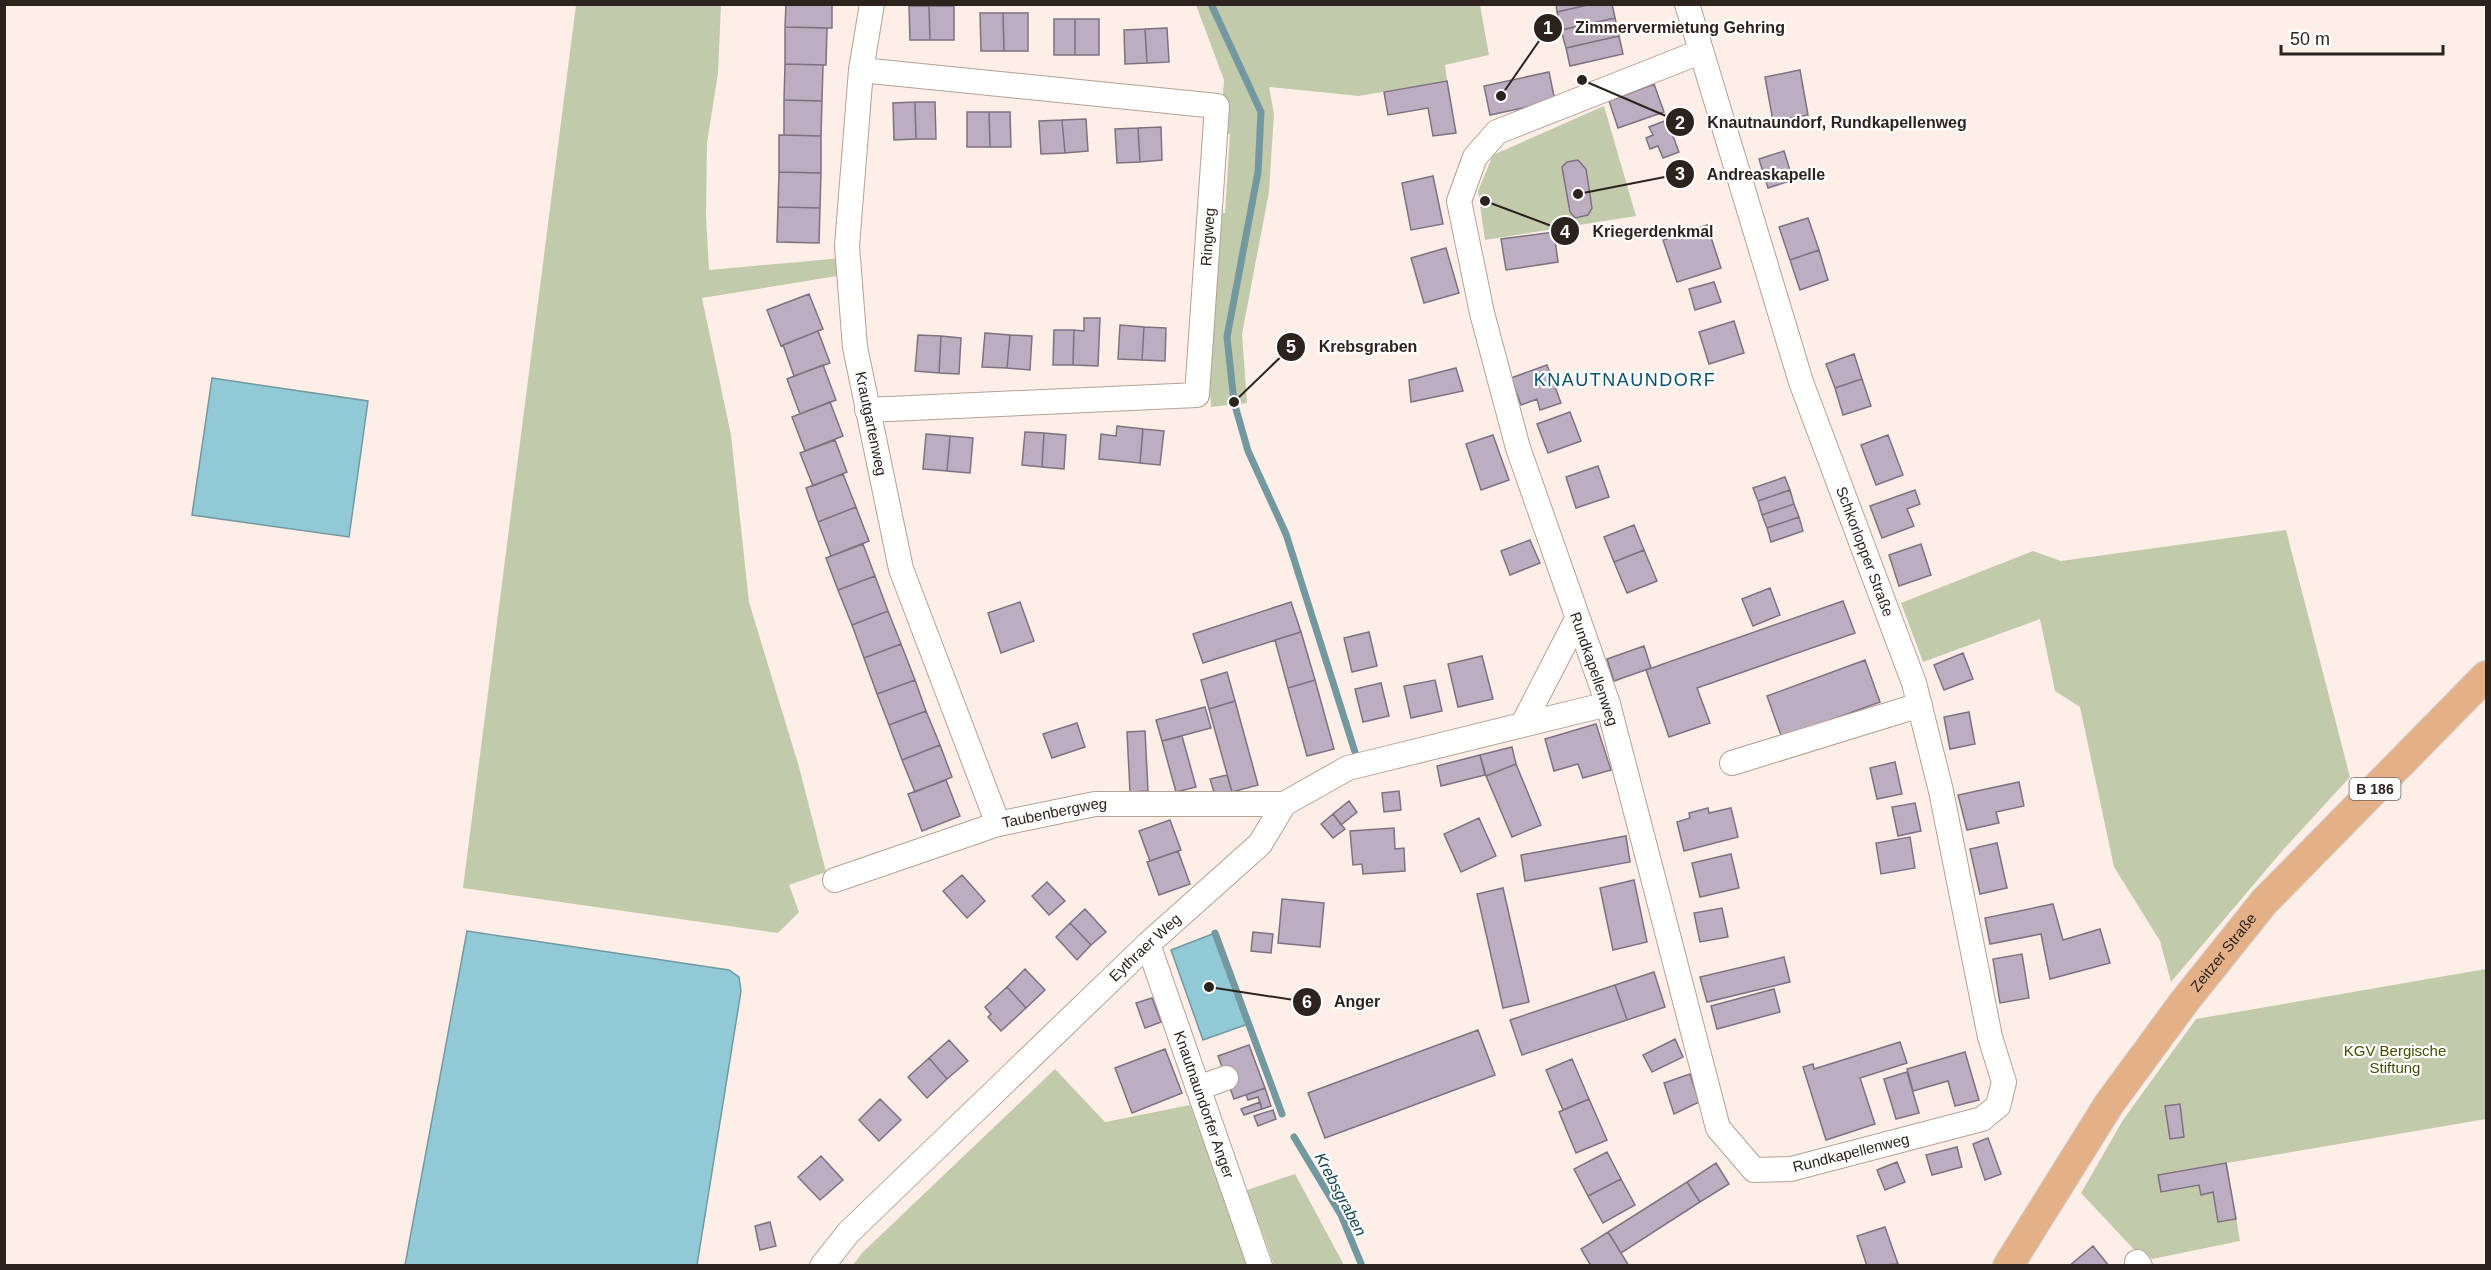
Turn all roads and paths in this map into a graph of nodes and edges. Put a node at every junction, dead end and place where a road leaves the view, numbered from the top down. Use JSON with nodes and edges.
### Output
{"nodes":[{"id":1,"x":872,"y":4,"type":"edge"},
{"id":2,"x":1687,"y":4,"type":"edge"},
{"id":3,"x":1700,"y":52,"type":"junction"},
{"id":4,"x":861,"y":70,"type":"junction"},
{"id":5,"x":867,"y":410,"type":"junction"},
{"id":6,"x":1577,"y":620,"type":"junction"},
{"id":7,"x":2487,"y":676,"type":"edge"},
{"id":8,"x":1608,"y":704,"type":"junction"},
{"id":9,"x":1920,"y":705,"type":"junction"},
{"id":10,"x":1523,"y":724,"type":"junction"},
{"id":11,"x":1732,"y":763,"type":"dead end"},
{"id":12,"x":1284,"y":804,"type":"junction"},
{"id":13,"x":998,"y":824,"type":"junction"},
{"id":14,"x":835,"y":880,"type":"dead end"},
{"id":15,"x":1148,"y":944,"type":"junction"},
{"id":16,"x":1226,"y":1078,"type":"dead end"},
{"id":17,"x":1198,"y":1088,"type":"junction"},
{"id":18,"x":1998,"y":1106,"type":"joint"},
{"id":19,"x":822,"y":1266,"type":"edge"},
{"id":20,"x":1260,"y":1266,"type":"edge"},
{"id":21,"x":2008,"y":1266,"type":"edge"}],
"edges":[{"from":1,"to":4,"type":"street","name":"Krautgartenweg"},
{"from":2,"to":3,"type":"street","name":"Schkorlopper Straße"},
{"from":3,"to":6,"type":"street","name":"Rundkapellenweg"},
{"from":3,"to":9,"type":"street","name":"Schkorlopper Straße"},
{"from":4,"to":5,"type":"street","name":"Krautgartenweg"},
{"from":4,"to":5,"type":"street","name":"Ringweg"},
{"from":5,"to":13,"type":"street","name":"Krautgartenweg"},
{"from":6,"to":8,"type":"street","name":"Rundkapellenweg"},
{"from":6,"to":10,"type":"street"},
{"from":7,"to":21,"type":"main road","name":"Zeitzer Straße","number":"B 186"},
{"from":8,"to":10,"type":"street","name":"Eythraer Weg"},
{"from":8,"to":18,"type":"street","name":"Rundkapellenweg"},
{"from":9,"to":11,"type":"street"},
{"from":9,"to":18,"type":"street","name":"Schkorlopper Straße"},
{"from":10,"to":12,"type":"street","name":"Eythraer Weg"},
{"from":12,"to":13,"type":"street","name":"Taubenbergweg"},
{"from":12,"to":15,"type":"street","name":"Eythraer Weg"},
{"from":13,"to":14,"type":"street","name":"Taubenbergweg"},
{"from":15,"to":17,"type":"street","name":"Knautnaundorfer Anger"},
{"from":15,"to":19,"type":"street","name":"Eythraer Weg"},
{"from":16,"to":17,"type":"street"},
{"from":17,"to":20,"type":"street","name":"Knautnaundorfer Anger"}]}
